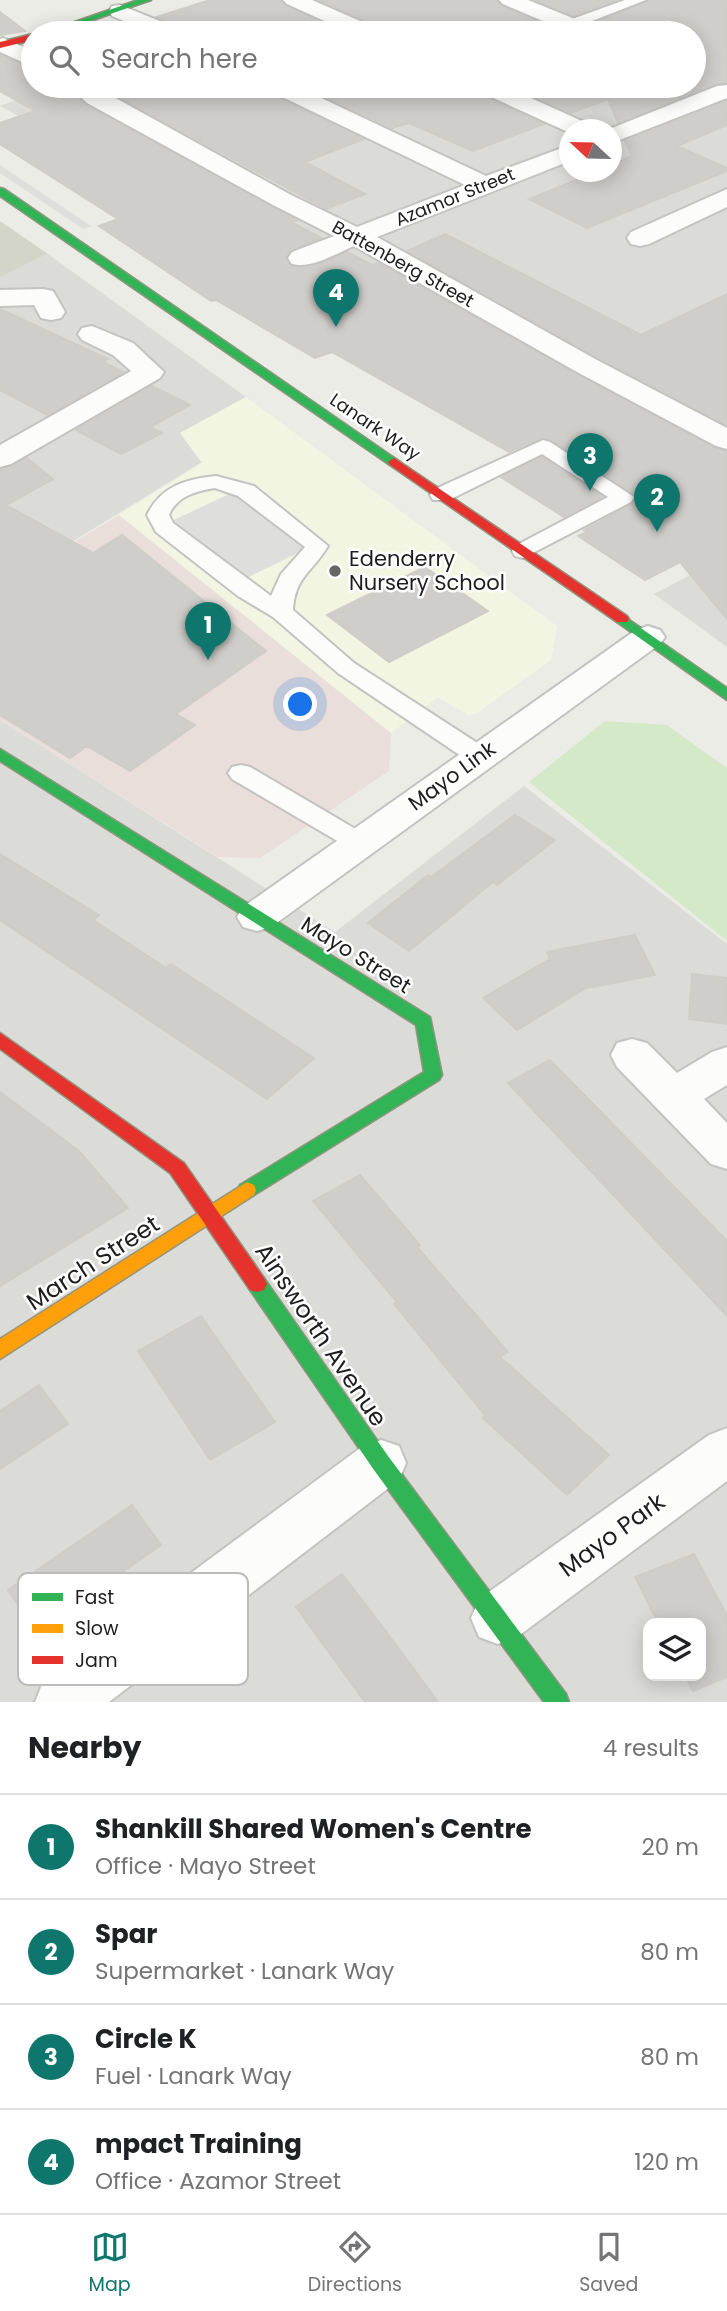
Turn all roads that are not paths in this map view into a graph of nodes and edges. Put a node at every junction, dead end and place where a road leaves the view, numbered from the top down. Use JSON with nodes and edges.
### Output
{"nodes":[{"id":1,"x":147,"y":0,"type":"edge"},
{"id":2,"x":294,"y":0,"type":"edge"},
{"id":3,"x":510,"y":0,"type":"edge"},
{"id":4,"x":639,"y":0,"type":"edge"},
{"id":5,"x":120,"y":11,"type":"junction"},
{"id":6,"x":87,"y":21,"type":"edge"},
{"id":7,"x":142,"y":21,"type":"edge"},
{"id":8,"x":341,"y":21,"type":"edge"},
{"id":9,"x":560,"y":21,"type":"edge"},
{"id":10,"x":596,"y":21,"type":"edge"},
{"id":11,"x":21,"y":40,"type":"edge"},
{"id":12,"x":2,"y":45,"type":"edge"},
{"id":13,"x":21,"y":54,"type":"edge"},
{"id":14,"x":706,"y":83,"type":"edge"},
{"id":15,"x":726,"y":92,"type":"edge"},
{"id":16,"x":95,"y":98,"type":"edge"},
{"id":17,"x":303,"y":98,"type":"edge"},
{"id":18,"x":512,"y":98,"type":"edge"},
{"id":19,"x":559,"y":119,"type":"edge"},
{"id":20,"x":622,"y":132,"type":"edge"},
{"id":21,"x":559,"y":156,"type":"edge"},
{"id":22,"x":485,"y":185,"type":"junction"},
{"id":23,"x":0,"y":191,"type":"edge"},
{"id":24,"x":727,"y":197,"type":"edge"},
{"id":25,"x":356,"y":237,"type":"junction"},
{"id":26,"x":640,"y":238,"type":"dead end"},
{"id":27,"x":301,"y":258,"type":"dead end"},
{"id":28,"x":0,"y":298,"type":"edge"},
{"id":29,"x":52,"y":299,"type":"dead end"},
{"id":30,"x":92,"y":334,"type":"dead end"},
{"id":31,"x":727,"y":440,"type":"edge"},
{"id":32,"x":0,"y":458,"type":"edge"},
{"id":33,"x":441,"y":495,"type":"junction"},
{"id":34,"x":523,"y":551,"type":"junction"},
{"id":35,"x":287,"y":578,"type":"junction"},
{"id":36,"x":246,"y":591,"type":"junction"},
{"id":37,"x":281,"y":612,"type":"junction"},
{"id":38,"x":648,"y":637,"type":"junction"},
{"id":39,"x":727,"y":695,"type":"edge"},
{"id":40,"x":0,"y":754,"type":"edge"},
{"id":41,"x":479,"y":756,"type":"junction"},
{"id":42,"x":242,"y":773,"type":"dead end"},
{"id":43,"x":360,"y":843,"type":"junction"},
{"id":44,"x":257,"y":917,"type":"junction"},
{"id":45,"x":0,"y":1040,"type":"edge"},
{"id":46,"x":632,"y":1055,"type":"dead end"},
{"id":47,"x":727,"y":1064,"type":"edge"},
{"id":48,"x":674,"y":1096,"type":"junction"},
{"id":49,"x":727,"y":1151,"type":"edge"},
{"id":50,"x":210,"y":1213,"type":"junction"},
{"id":51,"x":0,"y":1350,"type":"edge"},
{"id":52,"x":727,"y":1451,"type":"edge"},
{"id":53,"x":381,"y":1463,"type":"junction"},
{"id":54,"x":235,"y":1573,"type":"edge"},
{"id":55,"x":498,"y":1618,"type":"junction"},
{"id":56,"x":87,"y":1685,"type":"edge"},
{"id":57,"x":64,"y":1702,"type":"edge"},
{"id":58,"x":558,"y":1702,"type":"edge"}],
"edges":[{"from":1,"to":5,"type":"street"},
{"from":2,"to":8,"type":"street"},
{"from":3,"to":9,"type":"street"},
{"from":4,"to":10,"type":"lane"},
{"from":5,"to":6,"type":"street"},
{"from":5,"to":7,"type":"street"},
{"from":11,"to":12,"type":"street"},
{"from":12,"to":13,"type":"street"},
{"from":14,"to":15,"type":"street"},
{"from":15,"to":20,"type":"street"},
{"from":16,"to":25,"type":"street","name":"Battenberg Street"},
{"from":17,"to":22,"type":"street"},
{"from":18,"to":19,"type":"street"},
{"from":21,"to":22,"type":"street","name":"Azamor Street"},
{"from":22,"to":25,"type":"street","name":"Azamor Street"},
{"from":23,"to":33,"type":"street","name":"Lanark Way"},
{"from":24,"to":26,"type":"street"},
{"from":25,"to":27,"type":"street","name":"Azamor Street"},
{"from":25,"to":31,"type":"street","name":"Battenberg Street"},
{"from":28,"to":29,"type":"street"},
{"from":30,"to":32,"type":"street"},
{"from":33,"to":34,"type":"street","name":"Lanark Way"},
{"from":33,"to":34,"type":"lane"},
{"from":34,"to":38,"type":"street","name":"Lanark Way"},
{"from":35,"to":36,"type":"lane"},
{"from":35,"to":36,"type":"lane"},
{"from":35,"to":37,"type":"lane"},
{"from":36,"to":37,"type":"lane"},
{"from":37,"to":41,"type":"lane"},
{"from":38,"to":39,"type":"street","name":"Lanark Way"},
{"from":38,"to":41,"type":"street","name":"Mayo Link"},
{"from":40,"to":44,"type":"street","name":"Mayo Street"},
{"from":41,"to":43,"type":"street","name":"Mayo Link"},
{"from":42,"to":43,"type":"lane"},
{"from":43,"to":44,"type":"street","name":"Mayo Link"},
{"from":44,"to":50,"type":"street","name":"Mayo Street"},
{"from":45,"to":50,"type":"street","name":"Ainsworth Avenue"},
{"from":46,"to":48,"type":"street"},
{"from":47,"to":48,"type":"street"},
{"from":48,"to":49,"type":"street"},
{"from":50,"to":51,"type":"street","name":"March Street"},
{"from":50,"to":53,"type":"street","name":"Ainsworth Avenue"},
{"from":52,"to":55,"type":"street","name":"Mayo Park"},
{"from":53,"to":54,"type":"street"},
{"from":53,"to":55,"type":"street","name":"Ainsworth Avenue"},
{"from":55,"to":58,"type":"street","name":"Ainsworth Avenue"},
{"from":56,"to":57,"type":"street"}]}
